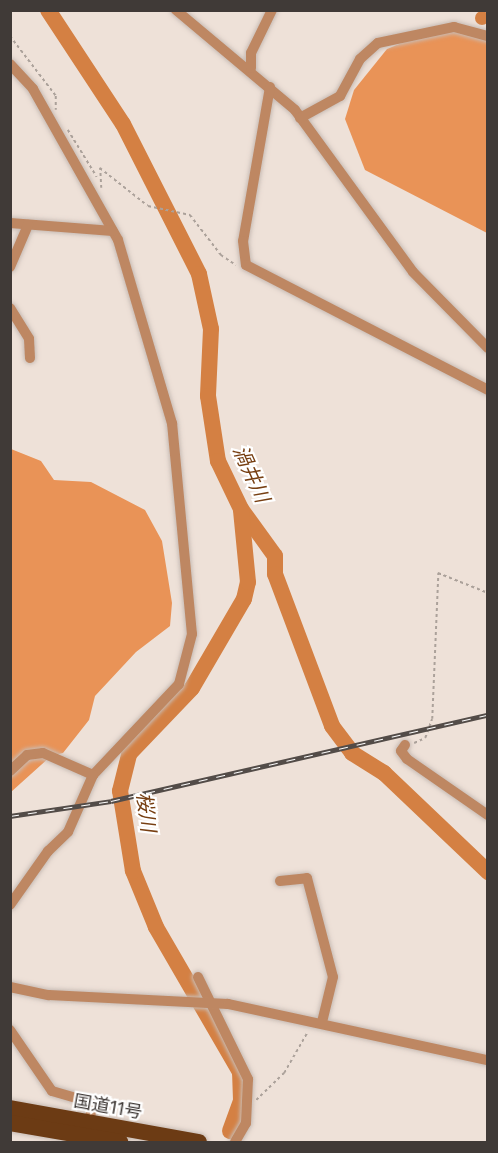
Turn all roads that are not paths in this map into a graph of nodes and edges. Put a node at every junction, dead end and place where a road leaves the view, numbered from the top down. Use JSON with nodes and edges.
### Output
{"nodes":[{"id":1,"x":176,"y":10,"type":"edge"},
{"id":2,"x":272,"y":10,"type":"edge"},
{"id":3,"x":488,"y":36,"type":"edge"},
{"id":4,"x":10,"y":64,"type":"edge"},
{"id":5,"x":250,"y":68,"type":"junction"},
{"id":6,"x":270,"y":87,"type":"junction"},
{"id":7,"x":300,"y":118,"type":"junction"},
{"id":8,"x":10,"y":223,"type":"edge"},
{"id":9,"x":28,"y":225,"type":"junction"},
{"id":10,"x":113,"y":231,"type":"junction"},
{"id":11,"x":10,"y":267,"type":"edge"},
{"id":12,"x":10,"y":308,"type":"edge"},
{"id":13,"x":488,"y":348,"type":"edge"},
{"id":14,"x":30,"y":358,"type":"dead end"},
{"id":15,"x":488,"y":390,"type":"edge"},
{"id":16,"x":405,"y":745,"type":"road end"},
{"id":17,"x":10,"y":771,"type":"edge"},
{"id":18,"x":93,"y":775,"type":"junction"},
{"id":19,"x":488,"y":815,"type":"edge"},
{"id":20,"x":280,"y":880,"type":"dead end"},
{"id":21,"x":10,"y":905,"type":"edge"},
{"id":22,"x":198,"y":977,"type":"dead end"},
{"id":23,"x":10,"y":987,"type":"edge"},
{"id":24,"x":211,"y":1002,"type":"junction"},
{"id":25,"x":317,"y":1021,"type":"junction"},
{"id":26,"x":10,"y":1030,"type":"edge"},
{"id":27,"x":488,"y":1060,"type":"edge"},
{"id":28,"x":10,"y":1108,"type":"edge"},
{"id":29,"x":10,"y":1123,"type":"edge"},
{"id":30,"x":87,"y":1134,"type":"edge"},
{"id":31,"x":120,"y":1143,"type":"edge"},
{"id":32,"x":199,"y":1143,"type":"edge"},
{"id":33,"x":235,"y":1143,"type":"edge"}],
"edges":[{"from":1,"to":5,"type":"street"},
{"from":2,"to":5,"type":"street"},
{"from":3,"to":7,"type":"street"},
{"from":4,"to":10,"type":"street"},
{"from":5,"to":6,"type":"street"},
{"from":6,"to":7,"type":"street"},
{"from":6,"to":15,"type":"street"},
{"from":7,"to":13,"type":"street"},
{"from":8,"to":9,"type":"street"},
{"from":9,"to":10,"type":"street"},
{"from":9,"to":11,"type":"street"},
{"from":10,"to":18,"type":"street"},
{"from":12,"to":14,"type":"street"},
{"from":16,"to":19,"type":"street"},
{"from":17,"to":18,"type":"street"},
{"from":18,"to":21,"type":"street"},
{"from":20,"to":25,"type":"street"},
{"from":22,"to":24,"type":"street"},
{"from":23,"to":24,"type":"street"},
{"from":24,"to":25,"type":"street"},
{"from":24,"to":33,"type":"street"},
{"from":25,"to":27,"type":"street"},
{"from":26,"to":30,"type":"street"},
{"from":28,"to":30,"type":"highway","name":"国道11号"},
{"from":29,"to":30,"type":"highway","name":"国道11号"},
{"from":30,"to":31,"type":"highway","name":"国道11号"},
{"from":30,"to":32,"type":"highway","name":"国道11号"}]}
